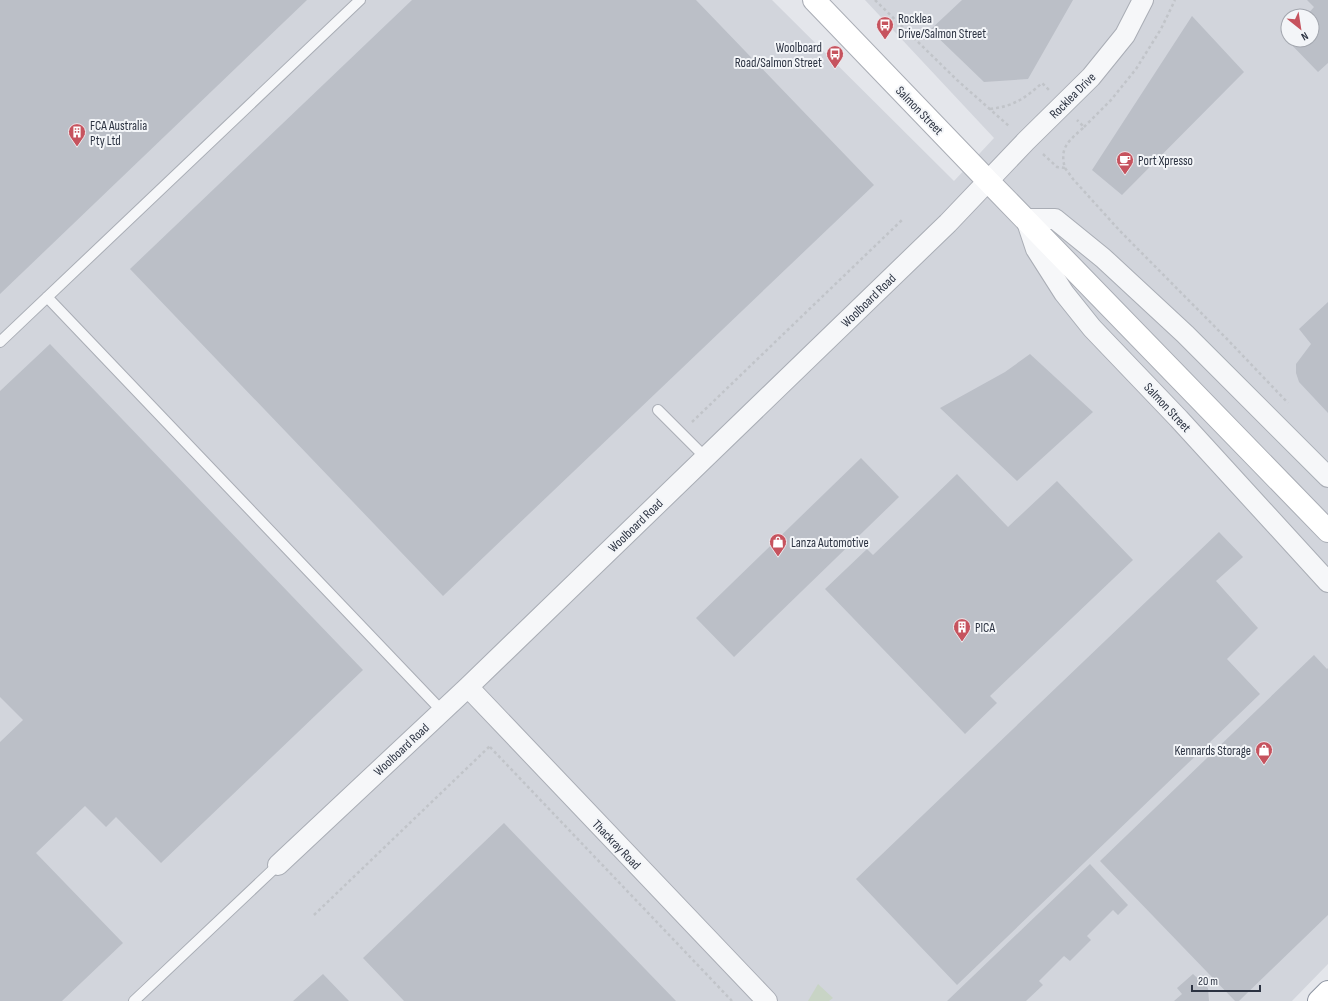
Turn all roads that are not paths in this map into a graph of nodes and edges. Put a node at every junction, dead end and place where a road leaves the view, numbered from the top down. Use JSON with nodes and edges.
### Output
{"nodes":[{"id":1,"x":360,"y":0,"type":"edge"},
{"id":2,"x":814,"y":0,"type":"edge"},
{"id":3,"x":1143,"y":0,"type":"edge"},
{"id":4,"x":988,"y":181,"type":"junction"},
{"id":5,"x":1026,"y":219,"type":"junction"},
{"id":6,"x":47,"y":297,"type":"junction"},
{"id":7,"x":0,"y":342,"type":"edge"},
{"id":8,"x":658,"y":410,"type":"dead end"},
{"id":9,"x":705,"y":457,"type":"junction"},
{"id":10,"x":1328,"y":477,"type":"edge"},
{"id":11,"x":1328,"y":531,"type":"edge"},
{"id":12,"x":1328,"y":582,"type":"edge"},
{"id":13,"x":468,"y":687,"type":"junction"},
{"id":14,"x":442,"y":711,"type":"junction"},
{"id":15,"x":278,"y":865,"type":"joint"},
{"id":16,"x":1328,"y":992,"type":"edge"},
{"id":17,"x":1328,"y":997,"type":"edge"},
{"id":18,"x":134,"y":1001,"type":"edge"},
{"id":19,"x":767,"y":1001,"type":"edge"},
{"id":20,"x":1319,"y":1001,"type":"edge"},
{"id":21,"x":1324,"y":1001,"type":"edge"}],
"edges":[{"from":1,"to":6,"type":"lane"},
{"from":2,"to":4,"type":"main road","name":"Salmon Street"},
{"from":3,"to":4,"type":"street","name":"Rocklea Drive"},
{"from":4,"to":5,"type":"main road","name":"Salmon Street"},
{"from":4,"to":9,"type":"street","name":"Woolboard Road"},
{"from":5,"to":10,"type":"street"},
{"from":5,"to":11,"type":"main road","name":"Salmon Street"},
{"from":5,"to":12,"type":"street","name":"Salmon Street"},
{"from":6,"to":7,"type":"lane"},
{"from":6,"to":14,"type":"lane"},
{"from":8,"to":9,"type":"lane"},
{"from":9,"to":13,"type":"street","name":"Woolboard Road"},
{"from":13,"to":14,"type":"street","name":"Woolboard Road"},
{"from":13,"to":19,"type":"street","name":"Thackray Road"},
{"from":14,"to":15,"type":"street","name":"Woolboard Road"},
{"from":15,"to":18,"type":"lane"},
{"from":16,"to":20,"type":"main road"},
{"from":17,"to":21,"type":"main road"}]}
